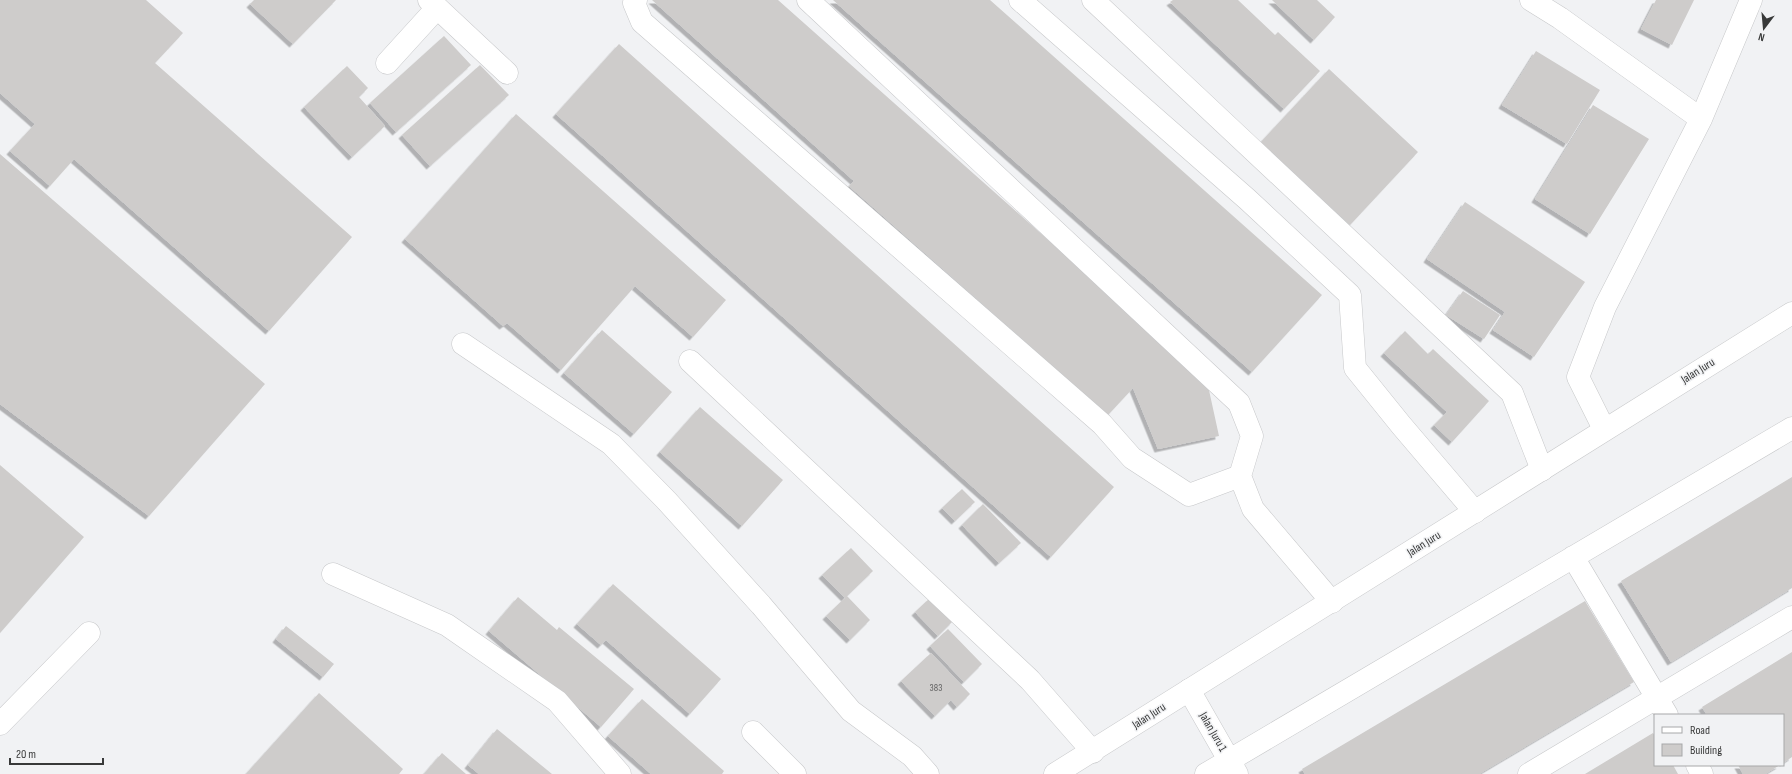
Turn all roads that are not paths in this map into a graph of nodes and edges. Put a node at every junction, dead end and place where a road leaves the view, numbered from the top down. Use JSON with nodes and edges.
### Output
{"nodes":[{"id":1,"x":636,"y":0,"type":"edge"},
{"id":2,"x":808,"y":0,"type":"edge"},
{"id":3,"x":1020,"y":0,"type":"edge"},
{"id":4,"x":1093,"y":0,"type":"edge"},
{"id":5,"x":1531,"y":0,"type":"edge"},
{"id":6,"x":1751,"y":0,"type":"edge"},
{"id":7,"x":433,"y":4,"type":"edge"},
{"id":8,"x":387,"y":63,"type":"dead end"},
{"id":9,"x":507,"y":73,"type":"dead end"},
{"id":10,"x":1701,"y":119,"type":"junction"},
{"id":11,"x":1792,"y":313,"type":"edge"},
{"id":12,"x":463,"y":344,"type":"dead end"},
{"id":13,"x":690,"y":361,"type":"dead end"},
{"id":14,"x":1792,"y":428,"type":"edge"},
{"id":15,"x":1604,"y":429,"type":"junction"},
{"id":16,"x":1542,"y":470,"type":"junction"},
{"id":17,"x":1240,"y":476,"type":"junction"},
{"id":18,"x":1475,"y":512,"type":"junction"},
{"id":19,"x":1573,"y":557,"type":"junction"},
{"id":20,"x":333,"y":574,"type":"dead end"},
{"id":21,"x":1332,"y":602,"type":"junction"},
{"id":22,"x":1792,"y":617,"type":"edge"},
{"id":23,"x":88,"y":633,"type":"dead end"},
{"id":24,"x":1189,"y":690,"type":"junction"},
{"id":25,"x":1662,"y":706,"type":"edge"},
{"id":26,"x":0,"y":724,"type":"edge"},
{"id":27,"x":753,"y":732,"type":"dead end"},
{"id":28,"x":1093,"y":752,"type":"junction"},
{"id":29,"x":1233,"y":767,"type":"edge"},
{"id":30,"x":620,"y":774,"type":"edge"},
{"id":31,"x":795,"y":774,"type":"edge"},
{"id":32,"x":928,"y":774,"type":"edge"},
{"id":33,"x":1055,"y":774,"type":"edge"},
{"id":34,"x":1206,"y":774,"type":"edge"},
{"id":35,"x":1529,"y":774,"type":"edge"}],
"edges":[{"from":1,"to":17,"type":"street"},
{"from":2,"to":17,"type":"street"},
{"from":3,"to":18,"type":"street"},
{"from":4,"to":16,"type":"street"},
{"from":5,"to":10,"type":"street"},
{"from":6,"to":10,"type":"street"},
{"from":7,"to":8,"type":"street"},
{"from":7,"to":9,"type":"street"},
{"from":10,"to":15,"type":"street"},
{"from":11,"to":15,"type":"street","name":"Jalan Juru"},
{"from":12,"to":32,"type":"street"},
{"from":13,"to":28,"type":"street"},
{"from":14,"to":19,"type":"street"},
{"from":15,"to":16,"type":"street","name":"Jalan Juru"},
{"from":16,"to":18,"type":"street","name":"Jalan Juru"},
{"from":17,"to":21,"type":"street"},
{"from":18,"to":21,"type":"street","name":"Jalan Juru"},
{"from":19,"to":25,"type":"street"},
{"from":19,"to":29,"type":"street"},
{"from":20,"to":30,"type":"street"},
{"from":21,"to":24,"type":"street","name":"Jalan Juru"},
{"from":22,"to":25,"type":"street"},
{"from":23,"to":26,"type":"street"},
{"from":24,"to":28,"type":"street","name":"Jalan Juru"},
{"from":24,"to":29,"type":"street","name":"Jalan Juru 1"},
{"from":25,"to":35,"type":"street"},
{"from":27,"to":31,"type":"street"},
{"from":28,"to":33,"type":"street","name":"Jalan Juru"},
{"from":29,"to":34,"type":"street"}]}
